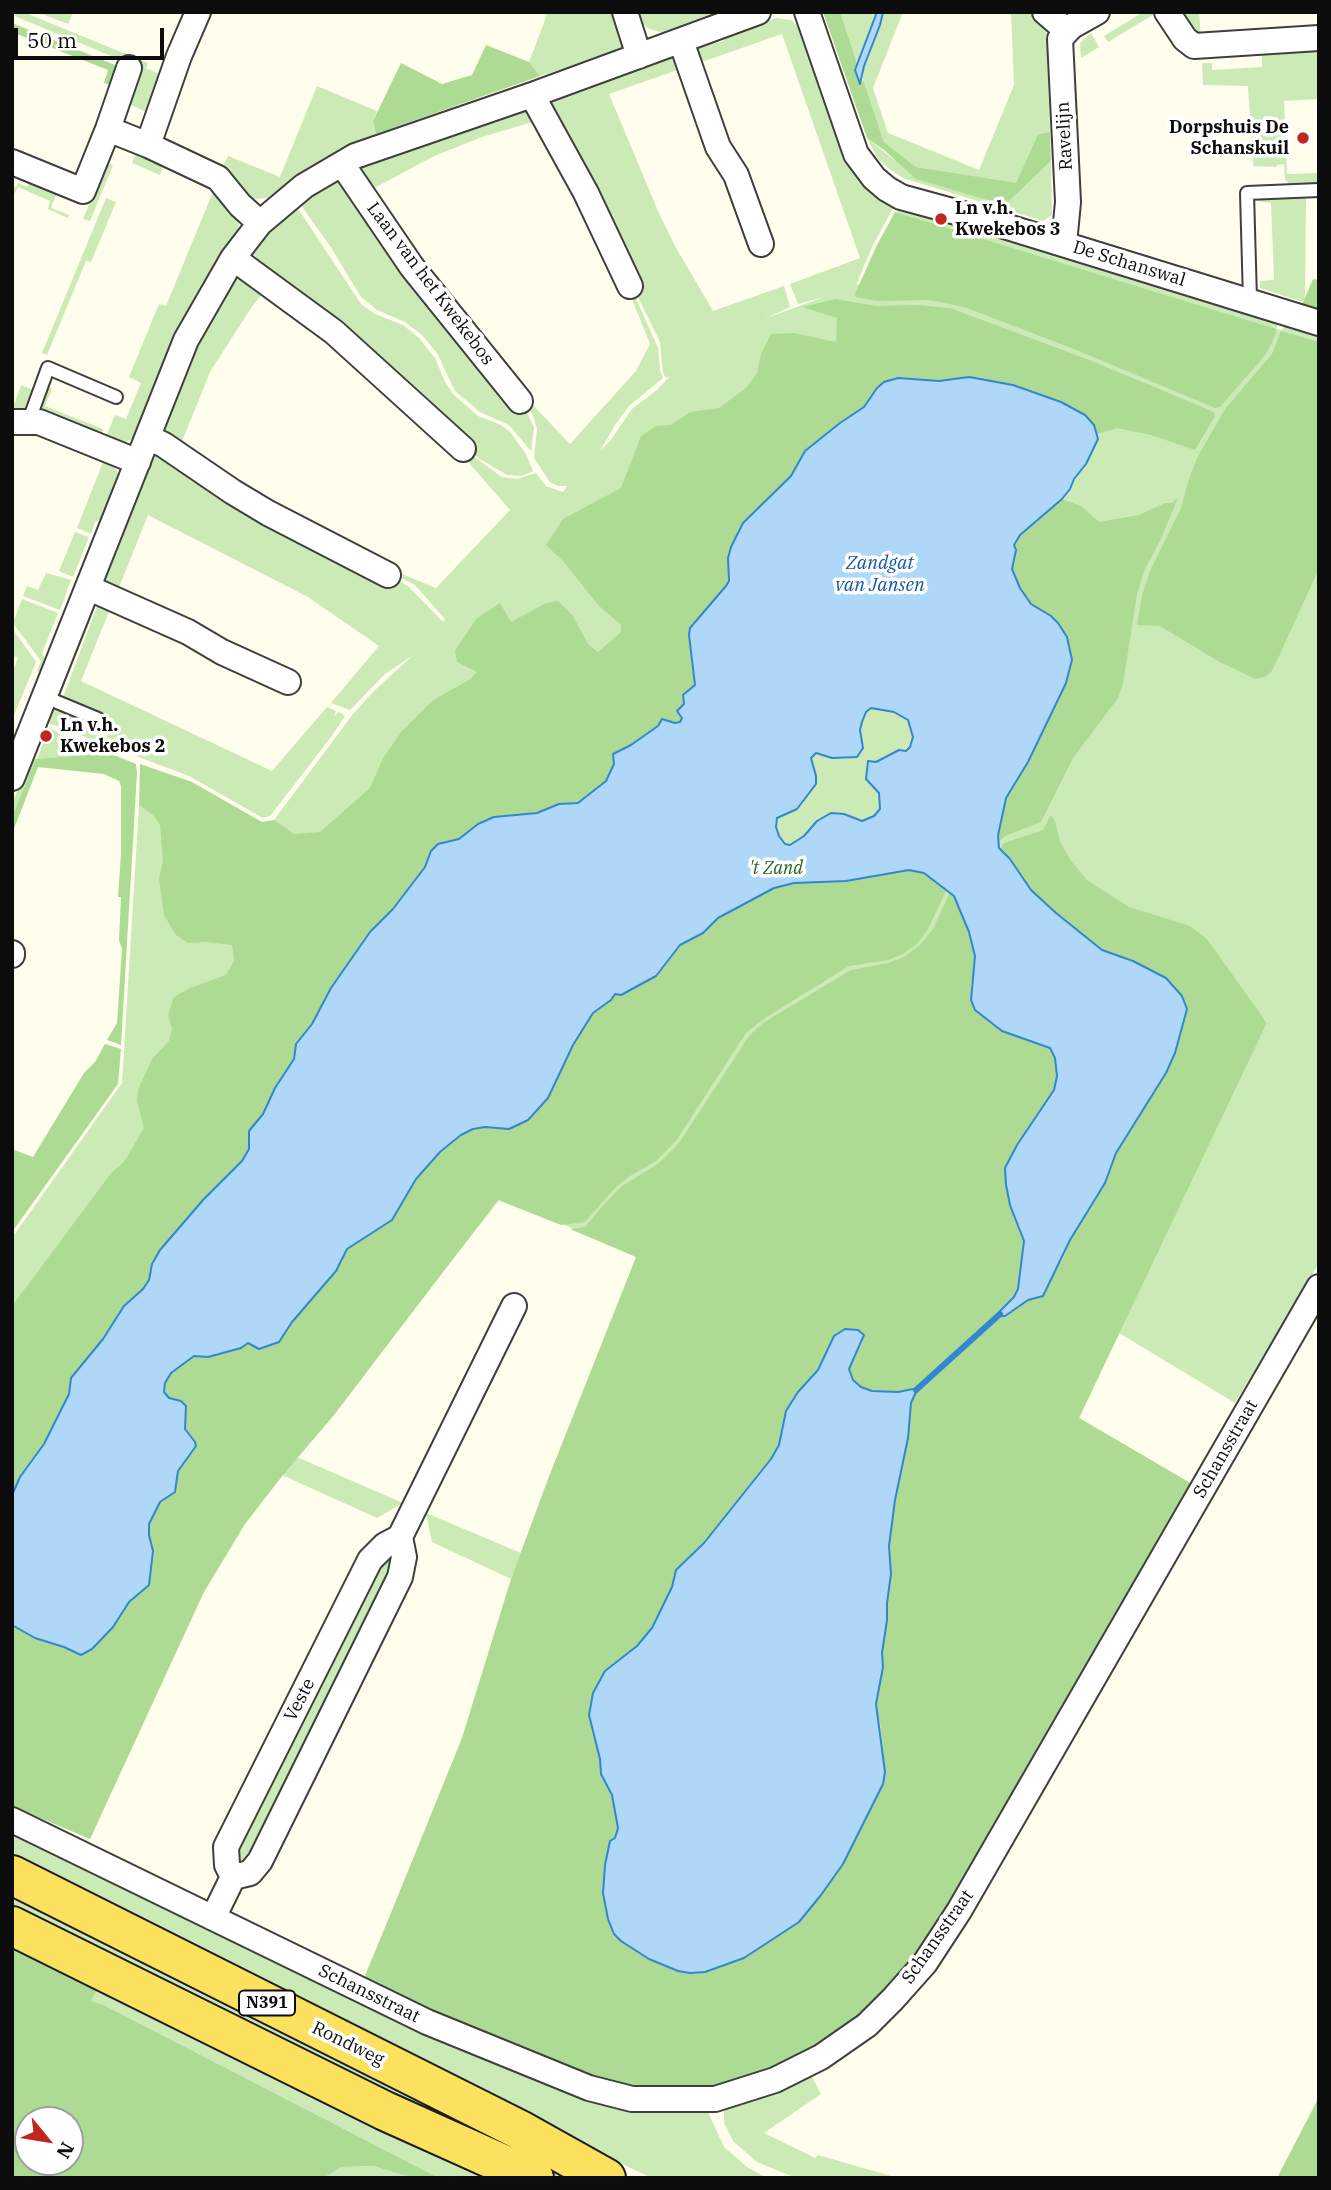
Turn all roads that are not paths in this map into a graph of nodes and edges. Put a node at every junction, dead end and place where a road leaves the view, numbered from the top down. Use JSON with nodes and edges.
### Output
{"nodes":[{"id":1,"x":198,"y":12,"type":"edge"},
{"id":2,"x":625,"y":12,"type":"edge"},
{"id":3,"x":758,"y":12,"type":"edge"},
{"id":4,"x":807,"y":12,"type":"edge"},
{"id":5,"x":1045,"y":12,"type":"edge"},
{"id":6,"x":1097,"y":12,"type":"edge"},
{"id":7,"x":1167,"y":12,"type":"edge"},
{"id":8,"x":1068,"y":31,"type":"junction"},
{"id":9,"x":1319,"y":38,"type":"edge"},
{"id":10,"x":681,"y":41,"type":"junction"},
{"id":11,"x":639,"y":56,"type":"junction"},
{"id":12,"x":129,"y":68,"type":"dead end"},
{"id":13,"x":532,"y":95,"type":"junction"},
{"id":14,"x":108,"y":129,"type":"junction"},
{"id":15,"x":148,"y":145,"type":"junction"},
{"id":16,"x":12,"y":162,"type":"edge"},
{"id":17,"x":342,"y":163,"type":"junction"},
{"id":18,"x":1319,"y":190,"type":"edge"},
{"id":19,"x":260,"y":223,"type":"junction"},
{"id":20,"x":761,"y":244,"type":"dead end"},
{"id":21,"x":1064,"y":244,"type":"junction"},
{"id":22,"x":233,"y":258,"type":"junction"},
{"id":23,"x":630,"y":286,"type":"dead end"},
{"id":24,"x":1250,"y":300,"type":"junction"},
{"id":25,"x":1319,"y":323,"type":"edge"},
{"id":26,"x":116,"y":397,"type":"dead end"},
{"id":27,"x":520,"y":401,"type":"dead end"},
{"id":28,"x":20,"y":422,"type":"edge"},
{"id":29,"x":148,"y":437,"type":"junction"},
{"id":30,"x":463,"y":449,"type":"dead end"},
{"id":31,"x":138,"y":462,"type":"junction"},
{"id":32,"x":388,"y":575,"type":"dead end"},
{"id":33,"x":89,"y":588,"type":"junction"},
{"id":34,"x":288,"y":682,"type":"dead end"},
{"id":35,"x":45,"y":697,"type":"junction"},
{"id":36,"x":98,"y":719,"type":"dead end"},
{"id":37,"x":12,"y":778,"type":"edge"},
{"id":38,"x":1319,"y":1287,"type":"edge"},
{"id":39,"x":514,"y":1306,"type":"dead end"},
{"id":40,"x":400,"y":1537,"type":"junction"},
{"id":41,"x":12,"y":1819,"type":"edge"},
{"id":42,"x":12,"y":1875,"type":"edge"},
{"id":43,"x":233,"y":1877,"type":"junction"},
{"id":44,"x":213,"y":1918,"type":"junction"},
{"id":45,"x":12,"y":1926,"type":"edge"},
{"id":46,"x":385,"y":2111,"type":"junction"},
{"id":47,"x":522,"y":2131,"type":"junction"},
{"id":48,"x":507,"y":2178,"type":"edge"},
{"id":49,"x":534,"y":2178,"type":"edge"},
{"id":50,"x":606,"y":2178,"type":"edge"},
{"id":51,"x":636,"y":2178,"type":"edge"}],
"edges":[{"from":1,"to":15,"type":"street"},
{"from":2,"to":11,"type":"street"},
{"from":3,"to":10,"type":"street"},
{"from":4,"to":21,"type":"street","name":"De Schanswal"},
{"from":5,"to":8,"type":"street"},
{"from":6,"to":8,"type":"street"},
{"from":7,"to":9,"type":"street"},
{"from":8,"to":21,"type":"street","name":"Ravelijn"},
{"from":10,"to":11,"type":"street"},
{"from":10,"to":20,"type":"street"},
{"from":11,"to":13,"type":"street"},
{"from":12,"to":14,"type":"street"},
{"from":13,"to":17,"type":"street"},
{"from":13,"to":23,"type":"street"},
{"from":14,"to":15,"type":"street"},
{"from":14,"to":16,"type":"street"},
{"from":15,"to":19,"type":"street"},
{"from":17,"to":19,"type":"street"},
{"from":17,"to":27,"type":"street","name":"Laan van het Kwekebos"},
{"from":18,"to":24,"type":"lane"},
{"from":19,"to":22,"type":"street"},
{"from":21,"to":24,"type":"street","name":"De Schanswal"},
{"from":22,"to":29,"type":"street"},
{"from":22,"to":30,"type":"street"},
{"from":24,"to":25,"type":"street","name":"De Schanswal"},
{"from":26,"to":28,"type":"lane"},
{"from":28,"to":31,"type":"street"},
{"from":29,"to":31,"type":"street"},
{"from":29,"to":32,"type":"street"},
{"from":31,"to":33,"type":"street"},
{"from":33,"to":34,"type":"street"},
{"from":33,"to":35,"type":"street"},
{"from":35,"to":36,"type":"lane"},
{"from":35,"to":37,"type":"street"},
{"from":38,"to":44,"type":"street","name":"Schansstraat"},
{"from":39,"to":40,"type":"street","name":"Veste"},
{"from":40,"to":43,"type":"street","name":"Veste"},
{"from":40,"to":43,"type":"street","name":"Veste"},
{"from":41,"to":44,"type":"street","name":"Schansstraat"},
{"from":42,"to":47,"type":"main road","name":"Rondweg","number":"N391"},
{"from":43,"to":44,"type":"street"},
{"from":45,"to":46,"type":"main road","number":"N391"},
{"from":46,"to":48,"type":"main road","number":"N391"},
{"from":46,"to":49,"type":"main road","number":"N391"},
{"from":47,"to":50,"type":"main road","name":"Rondweg","number":"N391"},
{"from":47,"to":51,"type":"main road","number":"N391"}]}
